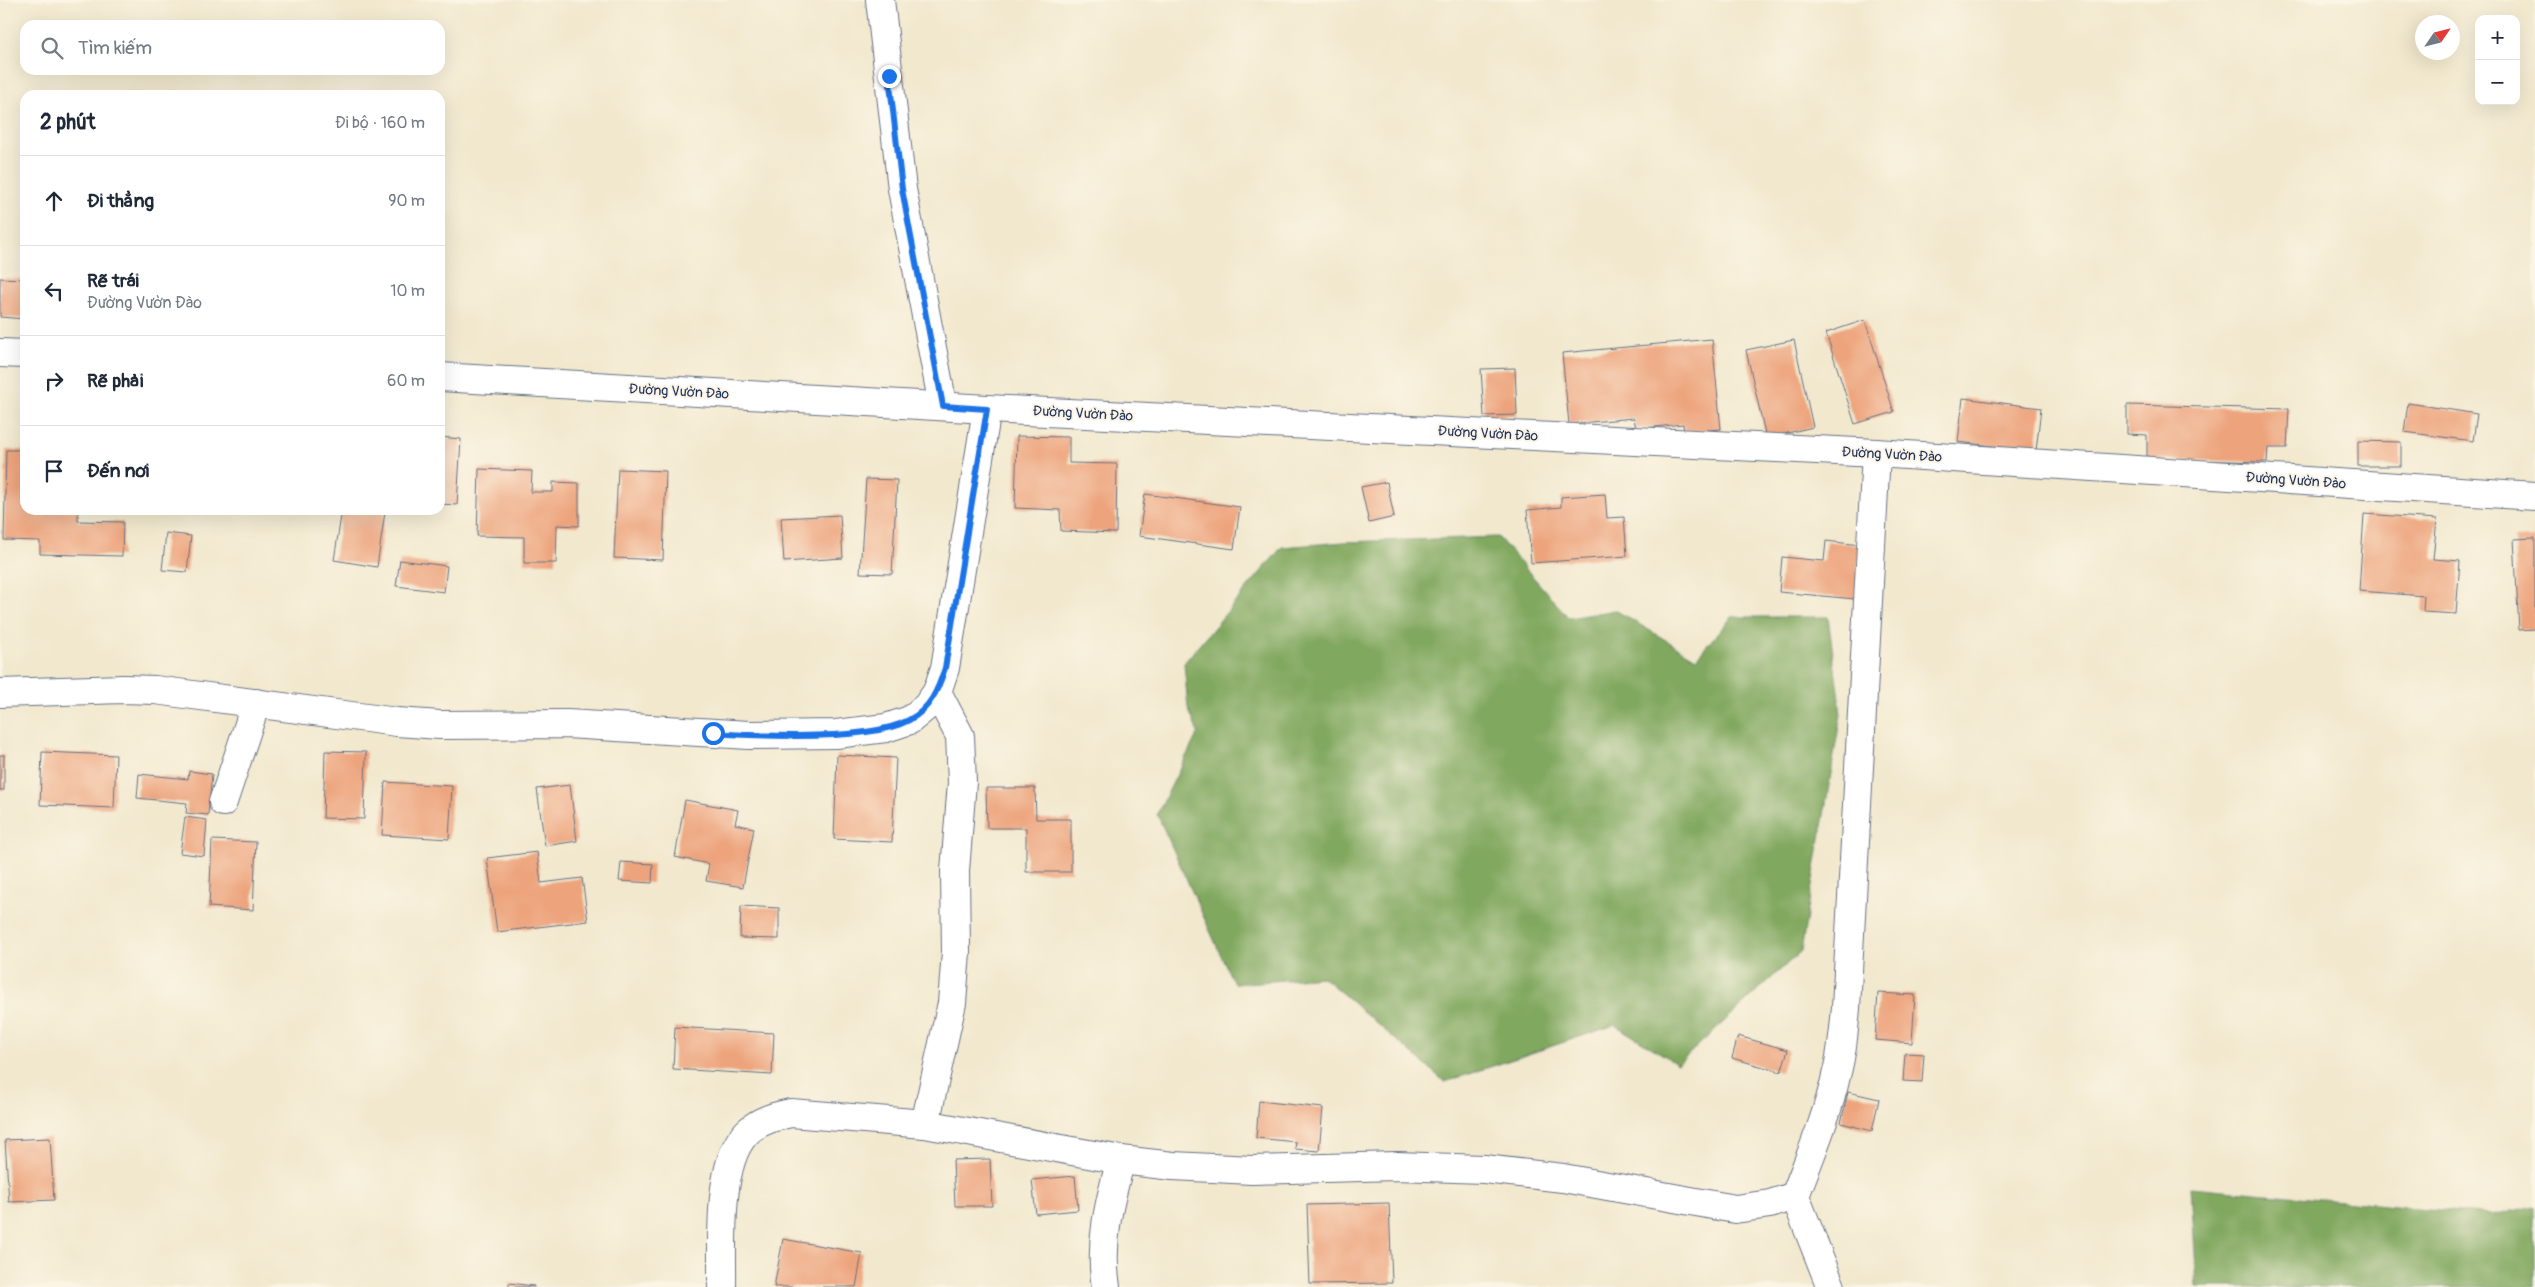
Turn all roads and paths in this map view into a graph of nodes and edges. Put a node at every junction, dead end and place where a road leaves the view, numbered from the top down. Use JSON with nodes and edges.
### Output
{"nodes":[{"id":1,"x":880,"y":0,"type":"edge"},
{"id":2,"x":0,"y":353,"type":"edge"},
{"id":3,"x":20,"y":354,"type":"edge"},
{"id":4,"x":445,"y":377,"type":"edge"},
{"id":5,"x":943,"y":406,"type":"junction"},
{"id":6,"x":987,"y":409,"type":"junction"},
{"id":7,"x":1876,"y":453,"type":"junction"},
{"id":8,"x":2535,"y":496,"type":"edge"},
{"id":9,"x":937,"y":692,"type":"junction"},
{"id":10,"x":0,"y":693,"type":"edge"},
{"id":11,"x":256,"y":703,"type":"junction"},
{"id":12,"x":224,"y":802,"type":"dead end"},
{"id":13,"x":925,"y":1124,"type":"junction"},
{"id":14,"x":1120,"y":1160,"type":"junction"},
{"id":15,"x":1796,"y":1196,"type":"junction"},
{"id":16,"x":722,"y":1287,"type":"edge"},
{"id":17,"x":1106,"y":1287,"type":"edge"},
{"id":18,"x":1831,"y":1287,"type":"edge"}],
"edges":[{"from":1,"to":5,"type":"street"},
{"from":2,"to":3,"type":"street"},
{"from":4,"to":5,"type":"street","name":"Đường Vườn Đào"},
{"from":5,"to":6,"type":"street","name":"Đường Vườn Đào"},
{"from":6,"to":7,"type":"street","name":"Đường Vườn Đào"},
{"from":6,"to":9,"type":"street"},
{"from":7,"to":8,"type":"street","name":"Đường Vườn Đào"},
{"from":7,"to":15,"type":"street"},
{"from":9,"to":11,"type":"street"},
{"from":9,"to":13,"type":"street"},
{"from":10,"to":11,"type":"street"},
{"from":11,"to":12,"type":"street"},
{"from":13,"to":14,"type":"street"},
{"from":13,"to":16,"type":"street"},
{"from":14,"to":15,"type":"street"},
{"from":14,"to":17,"type":"street"},
{"from":15,"to":18,"type":"street"}]}
